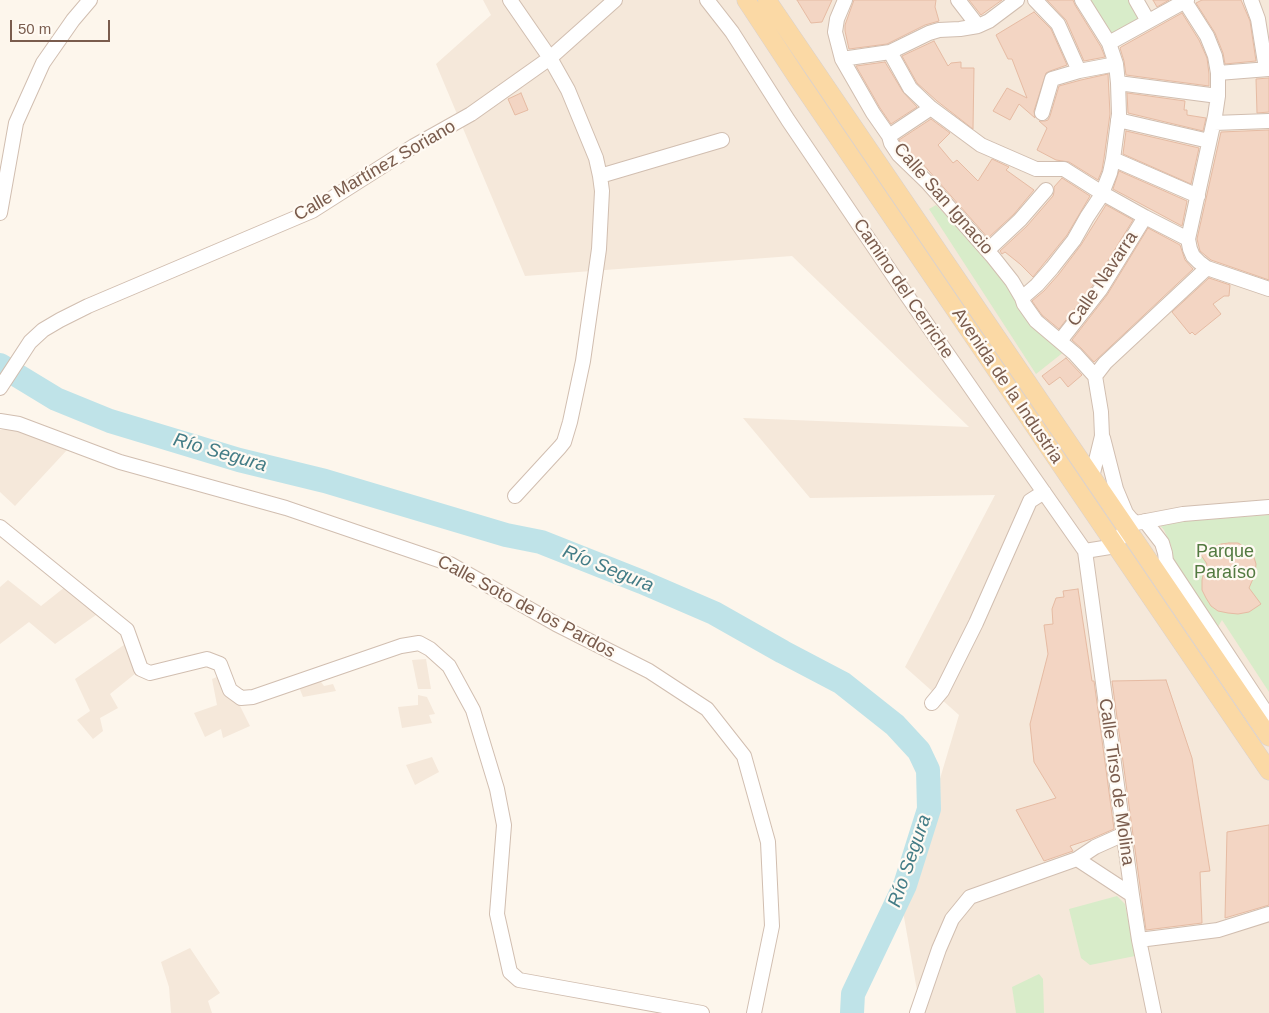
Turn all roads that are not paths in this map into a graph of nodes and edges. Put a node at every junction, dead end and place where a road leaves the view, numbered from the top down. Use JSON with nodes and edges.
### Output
{"nodes":[{"id":1,"x":90,"y":0,"type":"edge"},
{"id":2,"x":510,"y":0,"type":"edge"},
{"id":3,"x":615,"y":0,"type":"edge"},
{"id":4,"x":707,"y":0,"type":"edge"},
{"id":5,"x":746,"y":0,"type":"edge"},
{"id":6,"x":767,"y":0,"type":"edge"},
{"id":7,"x":845,"y":0,"type":"edge"},
{"id":8,"x":958,"y":0,"type":"edge"},
{"id":9,"x":1017,"y":0,"type":"edge"},
{"id":10,"x":1035,"y":0,"type":"edge"},
{"id":11,"x":1082,"y":0,"type":"edge"},
{"id":12,"x":1136,"y":0,"type":"edge"},
{"id":13,"x":1185,"y":0,"type":"edge"},
{"id":14,"x":1251,"y":0,"type":"edge"},
{"id":15,"x":1148,"y":21,"type":"junction"},
{"id":16,"x":978,"y":26,"type":"junction"},
{"id":17,"x":1109,"y":43,"type":"junction"},
{"id":18,"x":890,"y":52,"type":"junction"},
{"id":19,"x":550,"y":58,"type":"junction"},
{"id":20,"x":842,"y":59,"type":"junction"},
{"id":21,"x":1116,"y":64,"type":"junction"},
{"id":22,"x":1268,"y":69,"type":"edge"},
{"id":23,"x":1078,"y":71,"type":"junction"},
{"id":24,"x":1218,"y":73,"type":"junction"},
{"id":25,"x":1118,"y":83,"type":"junction"},
{"id":26,"x":1218,"y":96,"type":"junction"},
{"id":27,"x":931,"y":108,"type":"junction"},
{"id":28,"x":1042,"y":113,"type":"dead end"},
{"id":29,"x":1118,"y":120,"type":"junction"},
{"id":30,"x":1263,"y":121,"type":"edge"},
{"id":31,"x":1214,"y":123,"type":"junction"},
{"id":32,"x":889,"y":136,"type":"junction"},
{"id":33,"x":722,"y":140,"type":"dead end"},
{"id":34,"x":1209,"y":141,"type":"junction"},
{"id":35,"x":1113,"y":159,"type":"junction"},
{"id":36,"x":600,"y":176,"type":"junction"},
{"id":37,"x":1046,"y":190,"type":"dead end"},
{"id":38,"x":1102,"y":193,"type":"junction"},
{"id":39,"x":1198,"y":196,"type":"junction"},
{"id":40,"x":0,"y":213,"type":"edge"},
{"id":41,"x":1145,"y":217,"type":"junction"},
{"id":42,"x":1188,"y":239,"type":"junction"},
{"id":43,"x":988,"y":250,"type":"junction"},
{"id":44,"x":1207,"y":268,"type":"junction"},
{"id":45,"x":1269,"y":289,"type":"edge"},
{"id":46,"x":1022,"y":298,"type":"junction"},
{"id":47,"x":1060,"y":341,"type":"junction"},
{"id":48,"x":1096,"y":376,"type":"junction"},
{"id":49,"x":0,"y":388,"type":"edge"},
{"id":50,"x":0,"y":421,"type":"edge"},
{"id":51,"x":1102,"y":436,"type":"junction"},
{"id":52,"x":1092,"y":477,"type":"junction"},
{"id":53,"x":1044,"y":492,"type":"junction"},
{"id":54,"x":515,"y":496,"type":"dead end"},
{"id":55,"x":1269,"y":506,"type":"edge"},
{"id":56,"x":1136,"y":524,"type":"junction"},
{"id":57,"x":0,"y":527,"type":"edge"},
{"id":58,"x":1116,"y":546,"type":"junction"},
{"id":59,"x":1085,"y":551,"type":"junction"},
{"id":60,"x":1163,"y":569,"type":"junction"},
{"id":61,"x":932,"y":703,"type":"dead end"},
{"id":62,"x":1269,"y":717,"type":"edge"},
{"id":63,"x":1269,"y":737,"type":"edge"},
{"id":64,"x":1269,"y":771,"type":"edge"},
{"id":65,"x":1124,"y":834,"type":"junction"},
{"id":66,"x":1077,"y":859,"type":"junction"},
{"id":67,"x":1132,"y":895,"type":"junction"},
{"id":68,"x":1269,"y":914,"type":"edge"},
{"id":69,"x":1139,"y":940,"type":"junction"},
{"id":70,"x":702,"y":1013,"type":"edge"},
{"id":71,"x":754,"y":1013,"type":"edge"},
{"id":72,"x":916,"y":1013,"type":"edge"},
{"id":73,"x":1154,"y":1013,"type":"edge"}],
"edges":[{"from":1,"to":40,"type":"street"},
{"from":2,"to":19,"type":"street"},
{"from":3,"to":19,"type":"street","name":"Calle Martínez Soriano"},
{"from":4,"to":53,"type":"street","name":"Camino del Cerriche"},
{"from":5,"to":58,"type":"main road","name":"Avenida de la Industria"},
{"from":6,"to":52,"type":"main road","name":"Avenida de la Industria"},
{"from":7,"to":20,"type":"street","name":"Calle San Ignacio"},
{"from":8,"to":16,"type":"street"},
{"from":9,"to":16,"type":"street"},
{"from":10,"to":23,"type":"street"},
{"from":11,"to":17,"type":"street"},
{"from":12,"to":15,"type":"street"},
{"from":13,"to":15,"type":"street"},
{"from":13,"to":24,"type":"street"},
{"from":14,"to":22,"type":"street"},
{"from":15,"to":17,"type":"street"},
{"from":16,"to":18,"type":"street"},
{"from":17,"to":21,"type":"street"},
{"from":18,"to":20,"type":"street"},
{"from":18,"to":27,"type":"street"},
{"from":19,"to":36,"type":"street"},
{"from":19,"to":49,"type":"street","name":"Calle Martínez Soriano"},
{"from":20,"to":32,"type":"street","name":"Calle San Ignacio"},
{"from":21,"to":23,"type":"street"},
{"from":21,"to":25,"type":"street"},
{"from":22,"to":24,"type":"street"},
{"from":23,"to":28,"type":"street"},
{"from":24,"to":26,"type":"street"},
{"from":25,"to":26,"type":"street"},
{"from":25,"to":29,"type":"street"},
{"from":26,"to":31,"type":"street"},
{"from":27,"to":32,"type":"street"},
{"from":27,"to":38,"type":"street"},
{"from":29,"to":34,"type":"street"},
{"from":29,"to":35,"type":"street"},
{"from":30,"to":31,"type":"street"},
{"from":31,"to":34,"type":"street"},
{"from":32,"to":43,"type":"street","name":"Calle San Ignacio"},
{"from":33,"to":36,"type":"street"},
{"from":34,"to":39,"type":"street"},
{"from":35,"to":38,"type":"street"},
{"from":35,"to":39,"type":"street"},
{"from":36,"to":54,"type":"street"},
{"from":37,"to":43,"type":"street"},
{"from":38,"to":41,"type":"street"},
{"from":38,"to":46,"type":"street"},
{"from":39,"to":42,"type":"street"},
{"from":41,"to":42,"type":"street"},
{"from":41,"to":47,"type":"street","name":"Calle Navarra"},
{"from":42,"to":44,"type":"street"},
{"from":43,"to":46,"type":"street","name":"Calle San Ignacio"},
{"from":44,"to":45,"type":"street"},
{"from":44,"to":48,"type":"street"},
{"from":46,"to":47,"type":"street","name":"Calle San Ignacio"},
{"from":47,"to":48,"type":"street","name":"Calle San Ignacio"},
{"from":48,"to":51,"type":"street"},
{"from":50,"to":71,"type":"street","name":"Calle Soto de los Pardos"},
{"from":51,"to":52,"type":"street"},
{"from":51,"to":56,"type":"street"},
{"from":52,"to":56,"type":"main road","name":"Avenida de la Industria"},
{"from":53,"to":59,"type":"street","name":"Camino del Cerriche"},
{"from":53,"to":61,"type":"street"},
{"from":55,"to":56,"type":"street"},
{"from":56,"to":58,"type":"street"},
{"from":56,"to":60,"type":"main road","name":"Avenida de la Industria"},
{"from":57,"to":70,"type":"street"},
{"from":58,"to":59,"type":"street"},
{"from":58,"to":64,"type":"main road","name":"Avenida de la Industria"},
{"from":59,"to":65,"type":"street","name":"Calle Tirso de Molina"},
{"from":60,"to":62,"type":"street"},
{"from":60,"to":63,"type":"main road","name":"Avenida de la Industria"},
{"from":65,"to":66,"type":"street"},
{"from":65,"to":67,"type":"street","name":"Calle Tirso de Molina"},
{"from":66,"to":67,"type":"street"},
{"from":66,"to":72,"type":"street"},
{"from":67,"to":69,"type":"street","name":"Calle Tirso de Molina"},
{"from":68,"to":69,"type":"street"},
{"from":69,"to":73,"type":"street","name":"Calle Tirso de Molina"}]}
